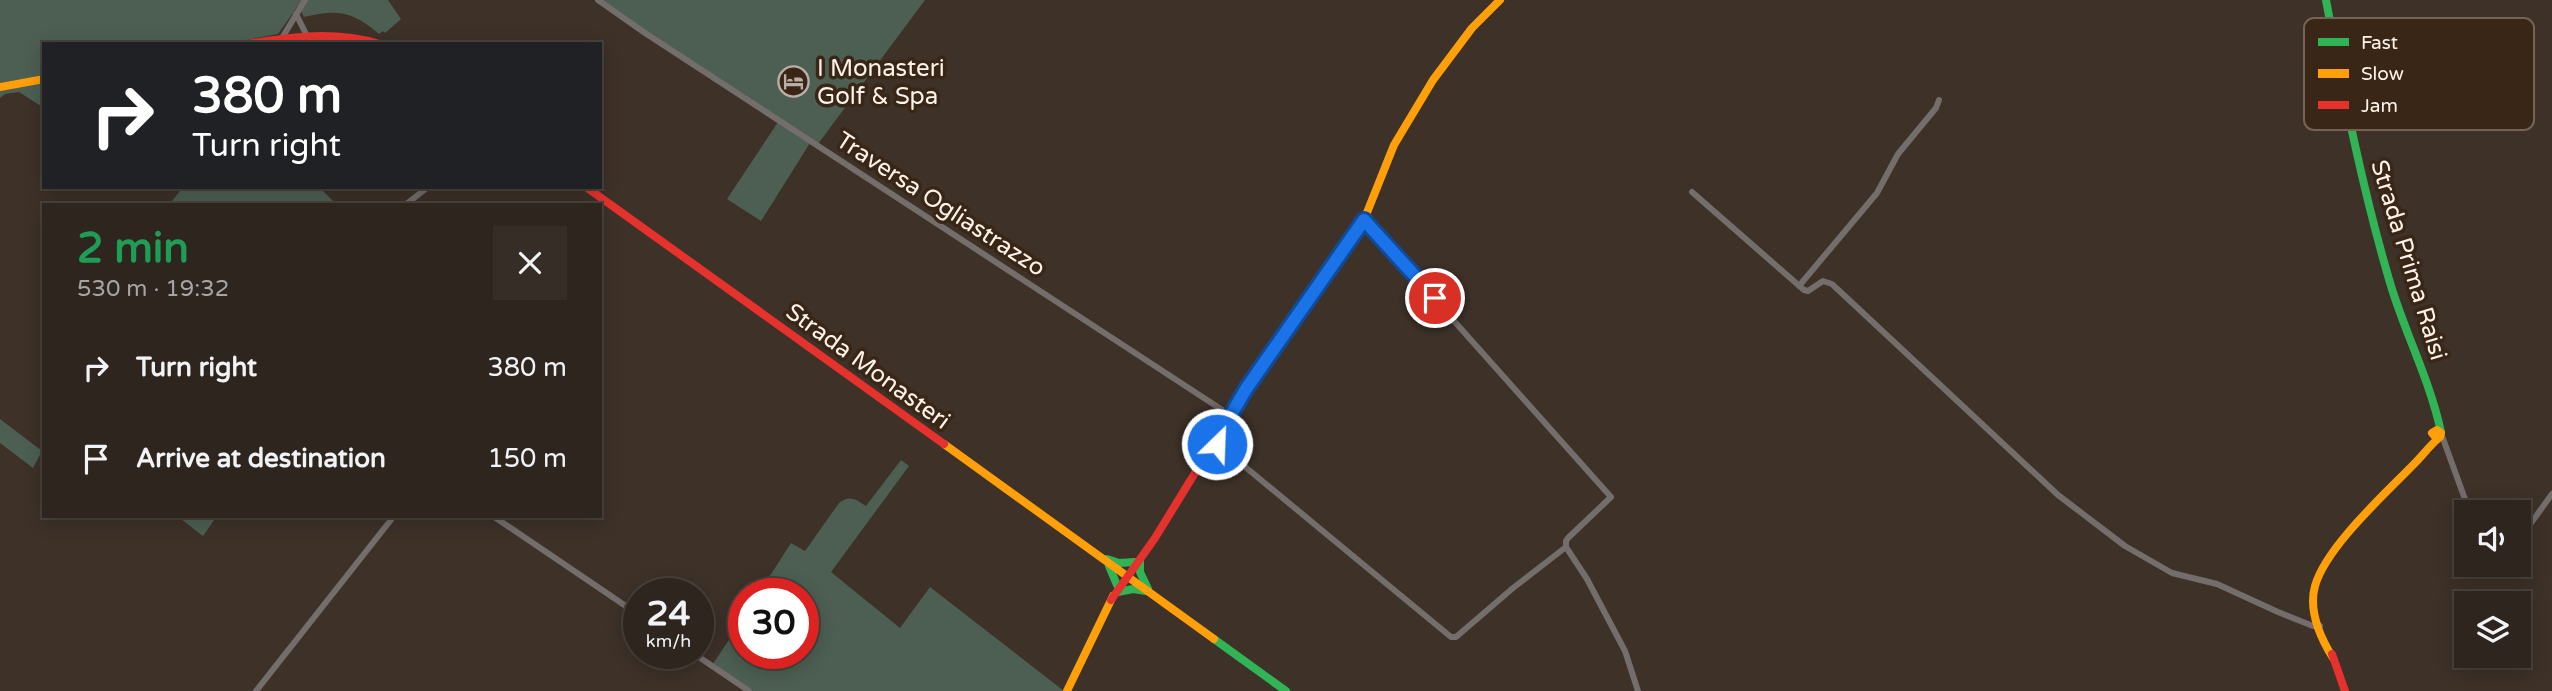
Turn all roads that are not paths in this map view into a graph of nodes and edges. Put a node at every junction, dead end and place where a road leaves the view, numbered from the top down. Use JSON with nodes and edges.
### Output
{"nodes":[{"id":1,"x":305,"y":0,"type":"edge"},
{"id":2,"x":598,"y":0,"type":"edge"},
{"id":3,"x":1500,"y":0,"type":"edge"},
{"id":4,"x":2326,"y":0,"type":"edge"},
{"id":5,"x":296,"y":14,"type":"junction"},
{"id":6,"x":2329,"y":18,"type":"edge"},
{"id":7,"x":306,"y":34,"type":"junction"},
{"id":8,"x":282,"y":38,"type":"junction"},
{"id":9,"x":259,"y":42,"type":"edge"},
{"id":10,"x":372,"y":42,"type":"edge"},
{"id":11,"x":42,"y":79,"type":"edge"},
{"id":12,"x":0,"y":87,"type":"edge"},
{"id":13,"x":1939,"y":100,"type":"dead end"},
{"id":14,"x":2351,"y":130,"type":"edge"},
{"id":15,"x":425,"y":189,"type":"edge"},
{"id":16,"x":589,"y":189,"type":"edge"},
{"id":17,"x":1692,"y":192,"type":"dead end"},
{"id":18,"x":408,"y":203,"type":"edge"},
{"id":19,"x":1364,"y":220,"type":"junction"},
{"id":20,"x":1799,"y":286,"type":"junction"},
{"id":21,"x":1230,"y":415,"type":"junction"},
{"id":22,"x":2438,"y":436,"type":"junction"},
{"id":23,"x":1215,"y":442,"type":"junction"},
{"id":24,"x":2552,"y":494,"type":"edge"},
{"id":25,"x":2465,"y":500,"type":"edge"},
{"id":26,"x":392,"y":518,"type":"edge"},
{"id":27,"x":496,"y":518,"type":"edge"},
{"id":28,"x":2531,"y":523,"type":"edge"},
{"id":29,"x":1566,"y":547,"type":"junction"},
{"id":30,"x":1099,"y":557,"type":"junction"},
{"id":31,"x":1137,"y":561,"type":"junction"},
{"id":32,"x":1126,"y":576,"type":"junction"},
{"id":33,"x":1117,"y":589,"type":"junction"},
{"id":34,"x":1149,"y":592,"type":"junction"},
{"id":35,"x":623,"y":604,"type":"edge"},
{"id":36,"x":2320,"y":626,"type":"junction"},
{"id":37,"x":714,"y":667,"type":"edge"},
{"id":38,"x":256,"y":691,"type":"edge"},
{"id":39,"x":749,"y":691,"type":"edge"},
{"id":40,"x":1067,"y":691,"type":"edge"},
{"id":41,"x":1286,"y":691,"type":"edge"},
{"id":42,"x":1638,"y":691,"type":"edge"},
{"id":43,"x":2345,"y":691,"type":"edge"}],
"edges":[{"from":1,"to":5,"type":"street"},
{"from":2,"to":21,"type":"street","name":"Traversa Ogliastrazzo"},
{"from":3,"to":19,"type":"main road"},
{"from":4,"to":6,"type":"main road","name":"Strada Prima Raisi"},
{"from":5,"to":7,"type":"street"},
{"from":5,"to":8,"type":"street"},
{"from":7,"to":8,"type":"main road"},
{"from":7,"to":10,"type":"main road"},
{"from":8,"to":9,"type":"main road"},
{"from":11,"to":12,"type":"main road"},
{"from":13,"to":20,"type":"street"},
{"from":14,"to":22,"type":"main road","name":"Strada Prima Raisi"},
{"from":15,"to":18,"type":"street"},
{"from":16,"to":30,"type":"main road","name":"Strada Monasteri"},
{"from":17,"to":20,"type":"street"},
{"from":19,"to":21,"type":"main road"},
{"from":19,"to":29,"type":"street"},
{"from":20,"to":36,"type":"street"},
{"from":21,"to":23,"type":"main road"},
{"from":22,"to":25,"type":"street"},
{"from":22,"to":36,"type":"main road"},
{"from":23,"to":29,"type":"street"},
{"from":23,"to":31,"type":"main road"},
{"from":24,"to":28,"type":"street"},
{"from":26,"to":38,"type":"street"},
{"from":27,"to":35,"type":"street"},
{"from":29,"to":42,"type":"street"},
{"from":30,"to":31,"type":"main road"},
{"from":30,"to":32,"type":"main road","name":"Strada Monasteri"},
{"from":30,"to":33,"type":"main road"},
{"from":31,"to":32,"type":"main road"},
{"from":31,"to":34,"type":"main road"},
{"from":32,"to":33,"type":"main road"},
{"from":32,"to":34,"type":"main road","name":"Strada Monasteri"},
{"from":33,"to":34,"type":"main road"},
{"from":33,"to":40,"type":"main road"},
{"from":34,"to":41,"type":"main road","name":"Strada Monasteri"},
{"from":36,"to":43,"type":"main road"},
{"from":37,"to":39,"type":"street"}]}
